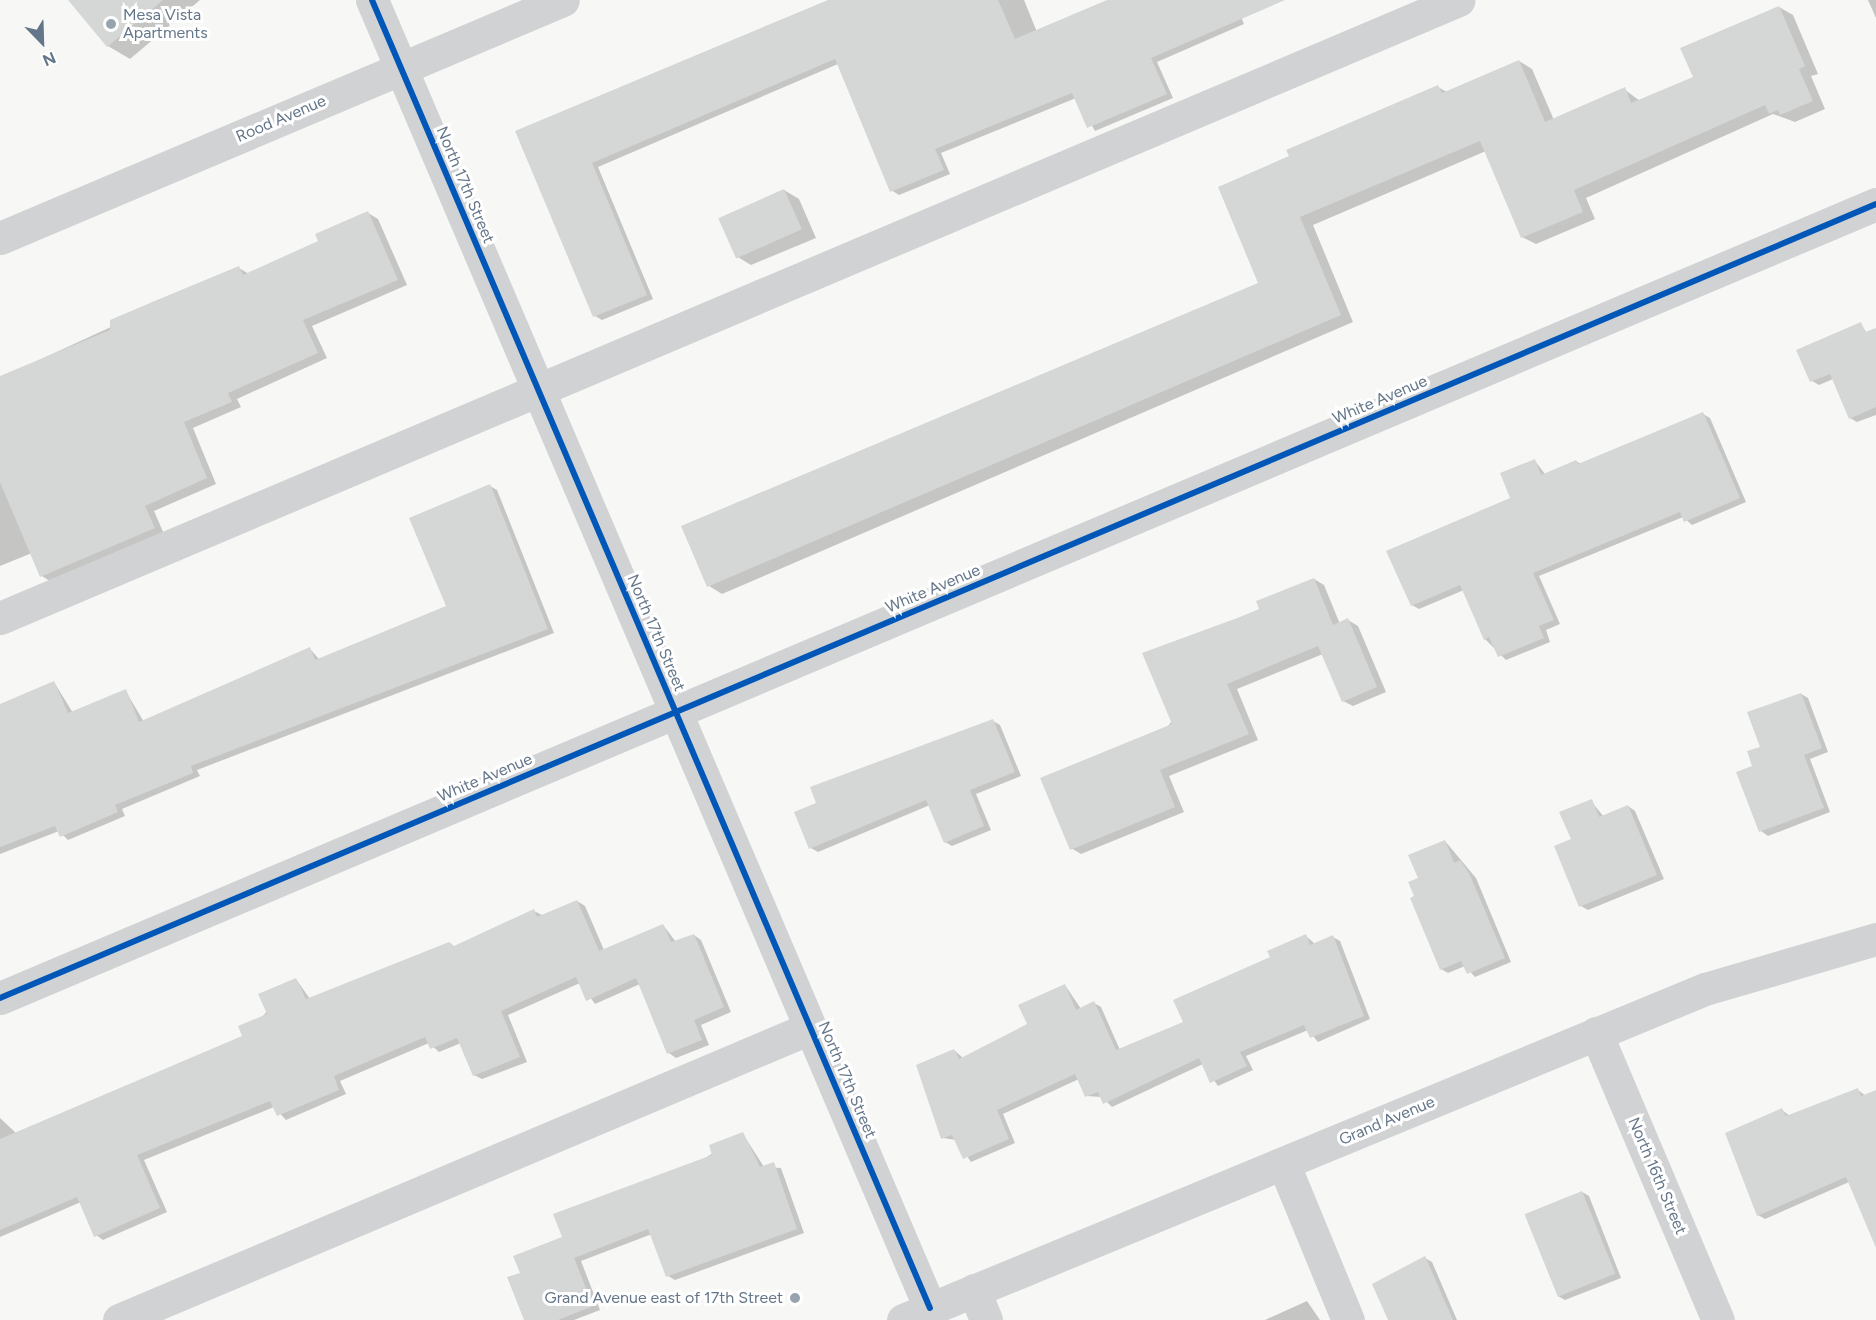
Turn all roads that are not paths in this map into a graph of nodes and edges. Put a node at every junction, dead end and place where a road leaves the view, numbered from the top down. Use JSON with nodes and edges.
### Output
{"nodes":[{"id":1,"x":372,"y":0,"type":"edge"},
{"id":2,"x":563,"y":0,"type":"edge"},
{"id":3,"x":1459,"y":0,"type":"edge"},
{"id":4,"x":401,"y":69,"type":"junction"},
{"id":5,"x":1876,"y":204,"type":"edge"},
{"id":6,"x":0,"y":238,"type":"edge"},
{"id":7,"x":538,"y":391,"type":"junction"},
{"id":8,"x":0,"y":618,"type":"edge"},
{"id":9,"x":675,"y":713,"type":"junction"},
{"id":10,"x":1876,"y":939,"type":"edge"},
{"id":11,"x":0,"y":998,"type":"edge"},
{"id":12,"x":810,"y":1028,"type":"junction"},
{"id":13,"x":1596,"y":1033,"type":"junction"},
{"id":14,"x":1284,"y":1165,"type":"junction"},
{"id":15,"x":974,"y":1290,"type":"junction"},
{"id":16,"x":917,"y":1314,"type":"edge"},
{"id":17,"x":119,"y":1320,"type":"edge"},
{"id":18,"x":986,"y":1320,"type":"edge"},
{"id":19,"x":1348,"y":1320,"type":"edge"},
{"id":20,"x":1718,"y":1320,"type":"edge"}],
"edges":[{"from":1,"to":4,"type":"street","name":"North 17th Street"},
{"from":2,"to":4,"type":"street","name":"Rood Avenue"},
{"from":3,"to":7,"type":"street"},
{"from":4,"to":6,"type":"street","name":"Rood Avenue"},
{"from":4,"to":7,"type":"street","name":"North 17th Street"},
{"from":5,"to":9,"type":"street","name":"White Avenue"},
{"from":7,"to":8,"type":"street"},
{"from":7,"to":9,"type":"street","name":"North 17th Street"},
{"from":9,"to":11,"type":"street","name":"White Avenue"},
{"from":9,"to":12,"type":"street","name":"North 17th Street"},
{"from":10,"to":13,"type":"street","name":"Grand Avenue"},
{"from":12,"to":16,"type":"street","name":"North 17th Street"},
{"from":12,"to":17,"type":"street"},
{"from":13,"to":14,"type":"street","name":"Grand Avenue"},
{"from":13,"to":20,"type":"street","name":"North 16th Street"},
{"from":14,"to":15,"type":"street","name":"Grand Avenue"},
{"from":14,"to":19,"type":"street"},
{"from":15,"to":16,"type":"street","name":"Grand Avenue"},
{"from":15,"to":18,"type":"street"}]}
